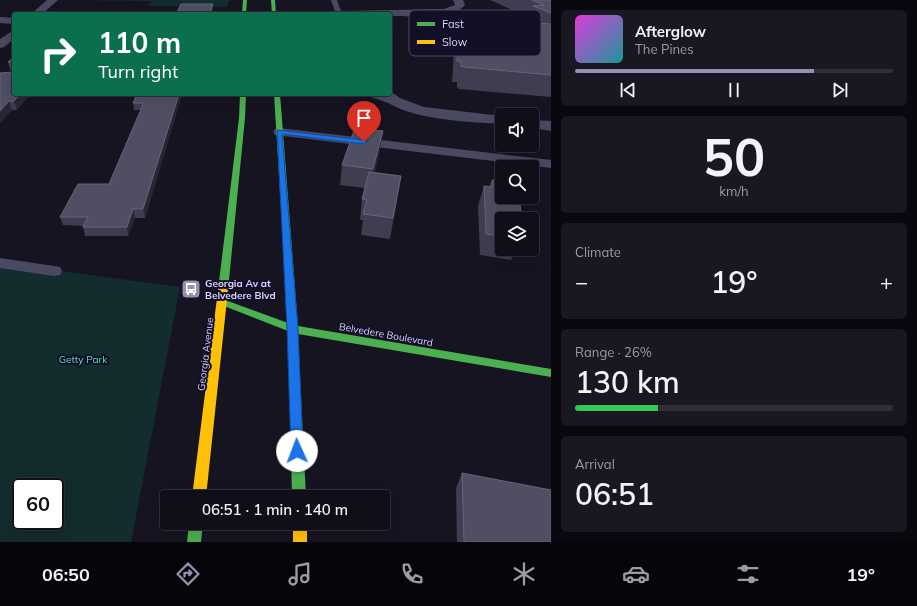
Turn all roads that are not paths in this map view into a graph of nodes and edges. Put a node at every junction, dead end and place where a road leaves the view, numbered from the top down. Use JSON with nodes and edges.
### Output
{"nodes":[{"id":1,"x":53,"y":0,"type":"edge"},
{"id":2,"x":245,"y":0,"type":"edge"},
{"id":3,"x":273,"y":0,"type":"edge"},
{"id":4,"x":334,"y":0,"type":"edge"},
{"id":5,"x":458,"y":0,"type":"edge"},
{"id":6,"x":452,"y":10,"type":"edge"},
{"id":7,"x":38,"y":12,"type":"edge"},
{"id":8,"x":244,"y":12,"type":"edge"},
{"id":9,"x":274,"y":12,"type":"edge"},
{"id":10,"x":338,"y":12,"type":"edge"},
{"id":11,"x":392,"y":13,"type":"edge"},
{"id":12,"x":409,"y":13,"type":"edge"},
{"id":13,"x":0,"y":20,"type":"edge"},
{"id":14,"x":12,"y":20,"type":"edge"},
{"id":15,"x":12,"y":35,"type":"edge"},
{"id":16,"x":0,"y":46,"type":"edge"},
{"id":17,"x":242,"y":96,"type":"edge"},
{"id":18,"x":277,"y":96,"type":"edge"},
{"id":19,"x":390,"y":98,"type":"edge"},
{"id":20,"x":495,"y":119,"type":"edge"},
{"id":21,"x":539,"y":125,"type":"edge"},
{"id":22,"x":551,"y":126,"type":"edge"},
{"id":23,"x":279,"y":132,"type":"junction"},
{"id":24,"x":551,"y":164,"type":"edge"},
{"id":25,"x":0,"y":263,"type":"edge"},
{"id":26,"x":54,"y":271,"type":"dead end"},
{"id":27,"x":222,"y":302,"type":"junction"},
{"id":28,"x":293,"y":329,"type":"junction"},
{"id":29,"x":551,"y":373,"type":"edge"},
{"id":30,"x":200,"y":490,"type":"edge"},
{"id":31,"x":299,"y":490,"type":"edge"},
{"id":32,"x":195,"y":530,"type":"edge"},
{"id":33,"x":300,"y":530,"type":"edge"},
{"id":34,"x":194,"y":542,"type":"edge"},
{"id":35,"x":300,"y":542,"type":"edge"}],
"edges":[{"from":1,"to":7,"type":"street"},
{"from":2,"to":8,"type":"main road"},
{"from":3,"to":9,"type":"main road"},
{"from":4,"to":10,"type":"lane"},
{"from":5,"to":6,"type":"street"},
{"from":11,"to":12,"type":"street"},
{"from":13,"to":14,"type":"street"},
{"from":15,"to":16,"type":"street"},
{"from":17,"to":27,"type":"main road","name":"Georgia Avenue"},
{"from":18,"to":23,"type":"main road"},
{"from":19,"to":20,"type":"street"},
{"from":21,"to":22,"type":"street"},
{"from":23,"to":24,"type":"lane"},
{"from":23,"to":28,"type":"main road"},
{"from":25,"to":26,"type":"lane"},
{"from":27,"to":28,"type":"main road","name":"Belvedere Boulevard"},
{"from":27,"to":30,"type":"main road","name":"Georgia Avenue"},
{"from":28,"to":29,"type":"main road","name":"Belvedere Boulevard"},
{"from":28,"to":31,"type":"main road"},
{"from":32,"to":34,"type":"main road"},
{"from":33,"to":35,"type":"main road"}]}
